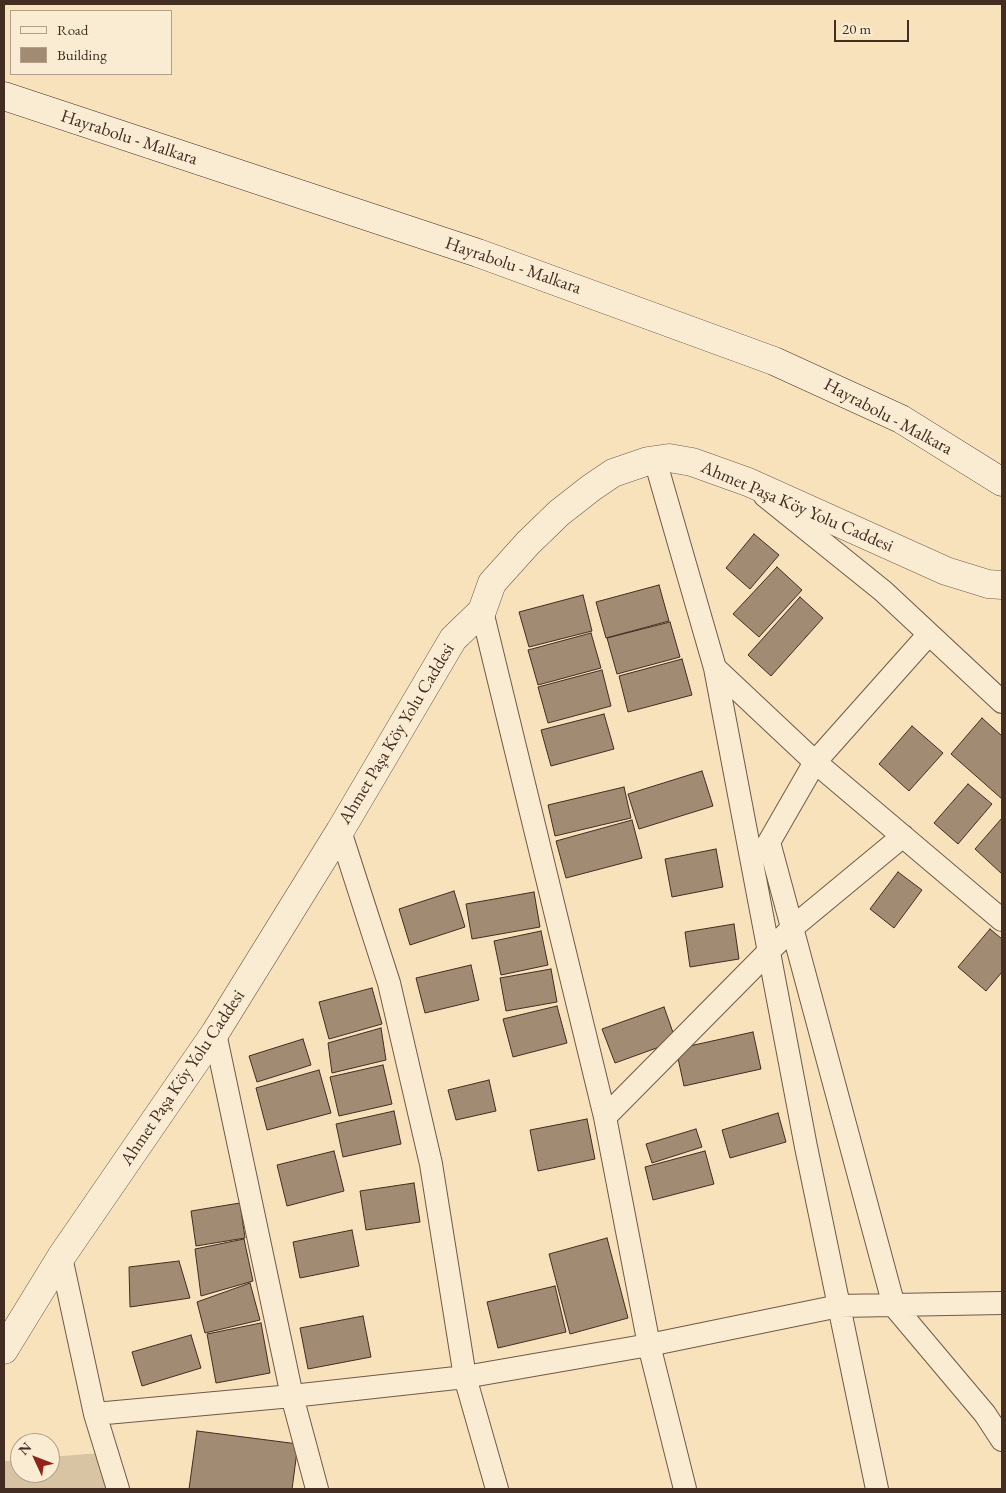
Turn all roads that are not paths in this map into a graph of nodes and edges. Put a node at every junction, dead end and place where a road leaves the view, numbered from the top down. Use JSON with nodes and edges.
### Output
{"nodes":[{"id":1,"x":4,"y":96,"type":"edge"},
{"id":2,"x":656,"y":460,"type":"junction"},
{"id":3,"x":748,"y":482,"type":"junction"},
{"id":4,"x":1002,"y":482,"type":"edge"},
{"id":5,"x":1002,"y":585,"type":"edge"},
{"id":6,"x":482,"y":611,"type":"junction"},
{"id":7,"x":929,"y":634,"type":"junction"},
{"id":8,"x":715,"y":668,"type":"junction"},
{"id":9,"x":1002,"y":702,"type":"edge"},
{"id":10,"x":816,"y":762,"type":"junction"},
{"id":11,"x":340,"y":831,"type":"junction"},
{"id":12,"x":903,"y":836,"type":"junction"},
{"id":13,"x":1002,"y":920,"type":"edge"},
{"id":14,"x":793,"y":927,"type":"junction"},
{"id":15,"x":769,"y":953,"type":"junction"},
{"id":16,"x":216,"y":1033,"type":"junction"},
{"id":17,"x":604,"y":1117,"type":"junction"},
{"id":18,"x":61,"y":1257,"type":"junction"},
{"id":19,"x":1002,"y":1303,"type":"edge"},
{"id":20,"x":839,"y":1306,"type":"junction"},
{"id":21,"x":894,"y":1306,"type":"junction"},
{"id":22,"x":649,"y":1345,"type":"junction"},
{"id":23,"x":4,"y":1350,"type":"edge"},
{"id":24,"x":465,"y":1377,"type":"junction"},
{"id":25,"x":292,"y":1396,"type":"junction"},
{"id":26,"x":95,"y":1414,"type":"junction"},
{"id":27,"x":1002,"y":1440,"type":"edge"},
{"id":28,"x":118,"y":1489,"type":"edge"},
{"id":29,"x":316,"y":1489,"type":"edge"},
{"id":30,"x":497,"y":1489,"type":"edge"},
{"id":31,"x":685,"y":1489,"type":"edge"},
{"id":32,"x":878,"y":1489,"type":"edge"}],
"edges":[{"from":1,"to":4,"type":"street","name":"Hayrabolu - Malkara"},
{"from":2,"to":3,"type":"street","name":"Ahmet Paşa Köy Yolu Caddesi"},
{"from":2,"to":6,"type":"street","name":"Ahmet Paşa Köy Yolu Caddesi"},
{"from":2,"to":8,"type":"street"},
{"from":3,"to":5,"type":"street","name":"Ahmet Paşa Köy Yolu Caddesi"},
{"from":3,"to":7,"type":"street"},
{"from":6,"to":11,"type":"street","name":"Ahmet Paşa Köy Yolu Caddesi"},
{"from":6,"to":17,"type":"street"},
{"from":7,"to":9,"type":"street"},
{"from":7,"to":10,"type":"street"},
{"from":8,"to":10,"type":"street"},
{"from":8,"to":15,"type":"street"},
{"from":10,"to":12,"type":"street"},
{"from":10,"to":14,"type":"street"},
{"from":11,"to":16,"type":"street","name":"Ahmet Paşa Köy Yolu Caddesi"},
{"from":11,"to":24,"type":"street"},
{"from":12,"to":13,"type":"street"},
{"from":12,"to":14,"type":"street"},
{"from":14,"to":15,"type":"street"},
{"from":14,"to":21,"type":"street"},
{"from":15,"to":17,"type":"street"},
{"from":15,"to":20,"type":"street"},
{"from":16,"to":18,"type":"street","name":"Ahmet Paşa Köy Yolu Caddesi"},
{"from":16,"to":25,"type":"street"},
{"from":17,"to":22,"type":"street"},
{"from":18,"to":23,"type":"street","name":"Ahmet Paşa Köy Yolu Caddesi"},
{"from":18,"to":26,"type":"street"},
{"from":19,"to":21,"type":"street"},
{"from":20,"to":21,"type":"street"},
{"from":20,"to":22,"type":"street"},
{"from":20,"to":32,"type":"street"},
{"from":21,"to":27,"type":"street"},
{"from":22,"to":24,"type":"street"},
{"from":22,"to":31,"type":"street"},
{"from":24,"to":25,"type":"street"},
{"from":24,"to":30,"type":"street"},
{"from":25,"to":26,"type":"street"},
{"from":25,"to":29,"type":"street"},
{"from":26,"to":28,"type":"street"}]}
